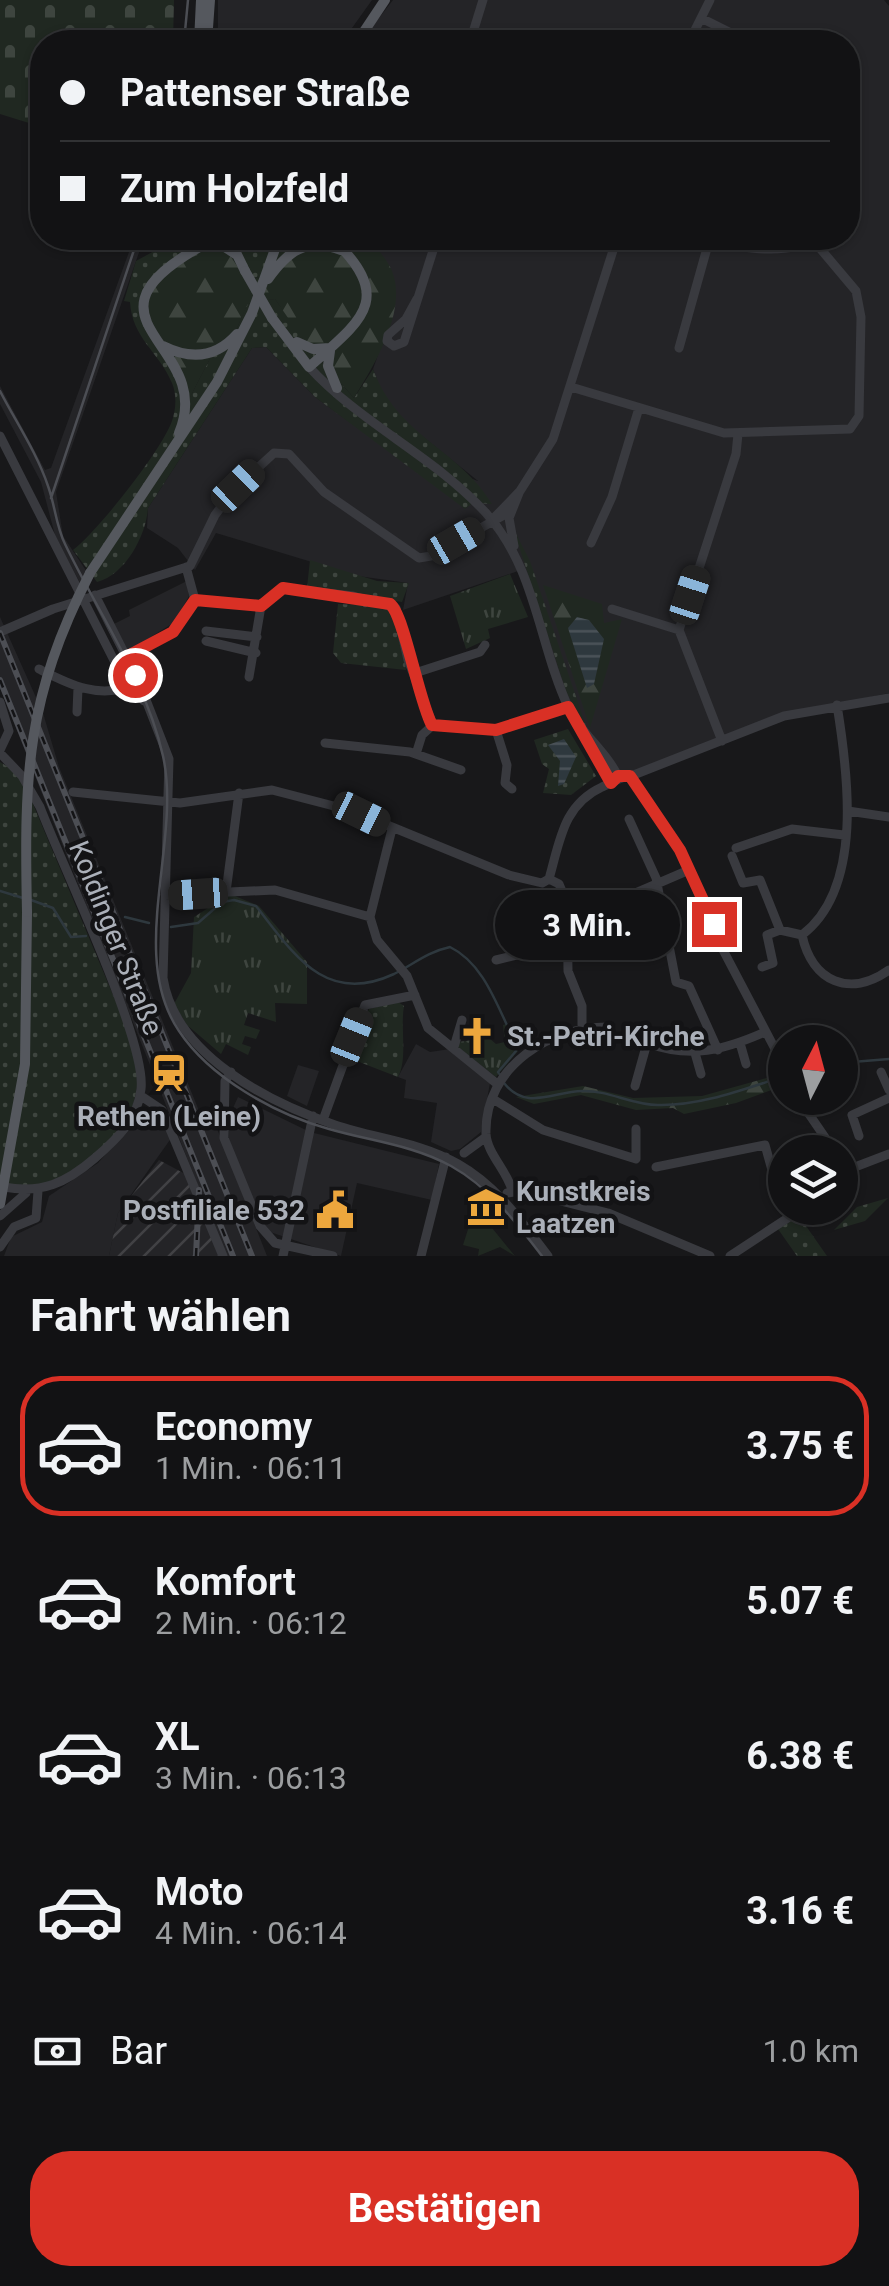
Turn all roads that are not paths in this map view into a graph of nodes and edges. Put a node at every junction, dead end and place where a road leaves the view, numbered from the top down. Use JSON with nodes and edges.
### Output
{"nodes":[{"id":1,"x":202,"y":0,"type":"edge"},
{"id":2,"x":210,"y":0,"type":"edge"},
{"id":3,"x":385,"y":0,"type":"edge"},
{"id":4,"x":483,"y":0,"type":"edge"},
{"id":5,"x":710,"y":0,"type":"edge"},
{"id":6,"x":701,"y":18,"type":"junction"},
{"id":7,"x":200,"y":30,"type":"edge"},
{"id":8,"x":209,"y":30,"type":"edge"},
{"id":9,"x":365,"y":30,"type":"edge"},
{"id":10,"x":474,"y":30,"type":"edge"},
{"id":11,"x":696,"y":30,"type":"edge"},
{"id":12,"x":724,"y":30,"type":"edge"},
{"id":13,"x":194,"y":250,"type":"edge"},
{"id":14,"x":200,"y":250,"type":"edge"},
{"id":15,"x":227,"y":250,"type":"edge"},
{"id":16,"x":236,"y":250,"type":"edge"},
{"id":17,"x":238,"y":250,"type":"edge"},
{"id":18,"x":275,"y":250,"type":"edge"},
{"id":19,"x":295,"y":250,"type":"edge"},
{"id":20,"x":342,"y":250,"type":"edge"},
{"id":21,"x":346,"y":250,"type":"edge"},
{"id":22,"x":433,"y":250,"type":"edge"},
{"id":23,"x":613,"y":250,"type":"edge"},
{"id":24,"x":706,"y":250,"type":"edge"},
{"id":25,"x":824,"y":250,"type":"edge"},
{"id":26,"x":191,"y":252,"type":"junction"},
{"id":27,"x":348,"y":252,"type":"junction"},
{"id":28,"x":237,"y":255,"type":"junction"},
{"id":29,"x":246,"y":267,"type":"junction"},
{"id":30,"x":260,"y":292,"type":"junction"},
{"id":31,"x":416,"y":299,"type":"junction"},
{"id":32,"x":252,"y":313,"type":"junction"},
{"id":33,"x":274,"y":314,"type":"junction"},
{"id":34,"x":297,"y":342,"type":"junction"},
{"id":35,"x":160,"y":344,"type":"junction"},
{"id":36,"x":331,"y":348,"type":"junction"},
{"id":37,"x":679,"y":348,"type":"dead end"},
{"id":38,"x":311,"y":365,"type":"junction"},
{"id":39,"x":570,"y":387,"type":"junction"},
{"id":40,"x":336,"y":388,"type":"junction"},
{"id":41,"x":639,"y":408,"type":"junction"},
{"id":42,"x":366,"y":417,"type":"junction"},
{"id":43,"x":738,"y":434,"type":"junction"},
{"id":44,"x":0,"y":436,"type":"edge"},
{"id":45,"x":167,"y":459,"type":"junction"},
{"id":46,"x":520,"y":491,"type":"junction"},
{"id":47,"x":511,"y":510,"type":"junction"},
{"id":48,"x":492,"y":520,"type":"junction"},
{"id":49,"x":591,"y":544,"type":"dead end"},
{"id":50,"x":517,"y":557,"type":"junction"},
{"id":51,"x":184,"y":567,"type":"junction"},
{"id":52,"x":95,"y":595,"type":"junction"},
{"id":53,"x":84,"y":599,"type":"junction"},
{"id":54,"x":195,"y":600,"type":"junction"},
{"id":55,"x":261,"y":606,"type":"junction"},
{"id":56,"x":612,"y":608,"type":"dead end"},
{"id":57,"x":679,"y":630,"type":"junction"},
{"id":58,"x":0,"y":632,"type":"edge"},
{"id":59,"x":258,"y":637,"type":"junction"},
{"id":60,"x":485,"y":645,"type":"dead end"},
{"id":61,"x":256,"y":652,"type":"junction"},
{"id":62,"x":126,"y":657,"type":"junction"},
{"id":63,"x":39,"y":669,"type":"dead end"},
{"id":64,"x":415,"y":673,"type":"junction"},
{"id":65,"x":249,"y":677,"type":"dead end"},
{"id":66,"x":135,"y":684,"type":"junction"},
{"id":67,"x":78,"y":688,"type":"junction"},
{"id":68,"x":889,"y":698,"type":"edge"},
{"id":69,"x":0,"y":702,"type":"edge"},
{"id":70,"x":837,"y":705,"type":"junction"},
{"id":71,"x":568,"y":707,"type":"junction"},
{"id":72,"x":77,"y":712,"type":"dead end"},
{"id":73,"x":432,"y":725,"type":"junction"},
{"id":74,"x":496,"y":730,"type":"junction"},
{"id":75,"x":722,"y":741,"type":"junction"},
{"id":76,"x":325,"y":743,"type":"dead end"},
{"id":77,"x":0,"y":751,"type":"edge"},
{"id":78,"x":416,"y":754,"type":"junction"},
{"id":79,"x":461,"y":770,"type":"dead end"},
{"id":80,"x":630,"y":776,"type":"junction"},
{"id":81,"x":612,"y":778,"type":"junction"},
{"id":82,"x":512,"y":788,"type":"dead end"},
{"id":83,"x":73,"y":792,"type":"dead end"},
{"id":84,"x":239,"y":793,"type":"junction"},
{"id":85,"x":169,"y":800,"type":"junction"},
{"id":86,"x":848,"y":810,"type":"junction"},
{"id":87,"x":889,"y":817,"type":"edge"},
{"id":88,"x":629,"y":818,"type":"dead end"},
{"id":89,"x":392,"y":829,"type":"junction"},
{"id":90,"x":844,"y":835,"type":"junction"},
{"id":91,"x":690,"y":870,"type":"junction"},
{"id":92,"x":549,"y":879,"type":"junction"},
{"id":93,"x":656,"y":886,"type":"junction"},
{"id":94,"x":226,"y":892,"type":"junction"},
{"id":95,"x":165,"y":895,"type":"junction"},
{"id":96,"x":567,"y":904,"type":"junction"},
{"id":97,"x":370,"y":917,"type":"junction"},
{"id":98,"x":780,"y":930,"type":"junction"},
{"id":99,"x":802,"y":934,"type":"junction"},
{"id":100,"x":567,"y":943,"type":"junction"},
{"id":101,"x":496,"y":960,"type":"dead end"},
{"id":102,"x":762,"y":967,"type":"dead end"},
{"id":103,"x":889,"y":970,"type":"edge"},
{"id":104,"x":416,"y":995,"type":"junction"},
{"id":105,"x":462,"y":1020,"type":"dead end"},
{"id":106,"x":582,"y":1025,"type":"junction"},
{"id":107,"x":612,"y":1027,"type":"dead end"},
{"id":108,"x":765,"y":1032,"type":"junction"},
{"id":109,"x":768,"y":1037,"type":"edge"},
{"id":110,"x":740,"y":1043,"type":"junction"},
{"id":111,"x":454,"y":1047,"type":"junction"},
{"id":112,"x":718,"y":1050,"type":"junction"},
{"id":113,"x":695,"y":1053,"type":"junction"},
{"id":114,"x":746,"y":1064,"type":"dead end"},
{"id":115,"x":231,"y":1072,"type":"junction"},
{"id":116,"x":881,"y":1072,"type":"dead end"},
{"id":117,"x":701,"y":1074,"type":"dead end"},
{"id":118,"x":499,"y":1079,"type":"junction"},
{"id":119,"x":635,"y":1086,"type":"dead end"},
{"id":120,"x":889,"y":1090,"type":"edge"},
{"id":121,"x":141,"y":1096,"type":"junction"},
{"id":122,"x":889,"y":1098,"type":"edge"},
{"id":123,"x":493,"y":1099,"type":"junction"},
{"id":124,"x":318,"y":1118,"type":"junction"},
{"id":125,"x":636,"y":1129,"type":"dead end"},
{"id":126,"x":859,"y":1136,"type":"dead end"},
{"id":127,"x":486,"y":1137,"type":"junction"},
{"id":128,"x":464,"y":1153,"type":"dead end"},
{"id":129,"x":889,"y":1154,"type":"edge"},
{"id":130,"x":768,"y":1156,"type":"edge"},
{"id":131,"x":446,"y":1157,"type":"junction"},
{"id":132,"x":858,"y":1165,"type":"edge"},
{"id":133,"x":656,"y":1167,"type":"dead end"},
{"id":134,"x":4,"y":1187,"type":"junction"},
{"id":135,"x":512,"y":1190,"type":"junction"},
{"id":136,"x":33,"y":1191,"type":"junction"},
{"id":137,"x":502,"y":1198,"type":"junction"},
{"id":138,"x":0,"y":1204,"type":"edge"},
{"id":139,"x":0,"y":1216,"type":"edge"},
{"id":140,"x":775,"y":1225,"type":"edge"},
{"id":141,"x":0,"y":1248,"type":"edge"},
{"id":142,"x":284,"y":1251,"type":"edge"},
{"id":143,"x":223,"y":1256,"type":"edge"},
{"id":144,"x":334,"y":1256,"type":"edge"},
{"id":145,"x":421,"y":1256,"type":"edge"},
{"id":146,"x":548,"y":1256,"type":"edge"},
{"id":147,"x":710,"y":1256,"type":"edge"},
{"id":148,"x":730,"y":1256,"type":"edge"}],
"edges":[{"from":1,"to":7,"type":"main road"},
{"from":2,"to":8,"type":"main road"},
{"from":3,"to":9,"type":"main road"},
{"from":4,"to":10,"type":"street"},
{"from":5,"to":6,"type":"street"},
{"from":6,"to":11,"type":"street"},
{"from":6,"to":12,"type":"street"},
{"from":13,"to":26,"type":"main road"},
{"from":14,"to":26,"type":"main road"},
{"from":15,"to":28,"type":"main road"},
{"from":16,"to":28,"type":"main road"},
{"from":17,"to":29,"type":"main road"},
{"from":18,"to":30,"type":"main road"},
{"from":19,"to":30,"type":"main road"},
{"from":20,"to":27,"type":"main road"},
{"from":21,"to":27,"type":"main road"},
{"from":22,"to":31,"type":"street"},
{"from":23,"to":39,"type":"street"},
{"from":24,"to":37,"type":"street"},
{"from":25,"to":43,"type":"street"},
{"from":26,"to":35,"type":"main road"},
{"from":27,"to":36,"type":"main road"},
{"from":28,"to":29,"type":"main road"},
{"from":29,"to":33,"type":"main road","bridge":true},
{"from":30,"to":32,"type":"main road"},
{"from":31,"to":31,"type":"street"},
{"from":32,"to":35,"type":"main road"},
{"from":32,"to":45,"type":"main road"},
{"from":33,"to":34,"type":"main road"},
{"from":33,"to":38,"type":"main road"},
{"from":34,"to":36,"type":"main road"},
{"from":34,"to":38,"type":"main road"},
{"from":35,"to":45,"type":"main road"},
{"from":36,"to":38,"type":"main road"},
{"from":36,"to":40,"type":"main road"},
{"from":38,"to":40,"type":"street"},
{"from":38,"to":42,"type":"street"},
{"from":39,"to":41,"type":"street"},
{"from":39,"to":46,"type":"street"},
{"from":40,"to":42,"type":"street"},
{"from":41,"to":43,"type":"street"},
{"from":41,"to":49,"type":"street"},
{"from":42,"to":48,"type":"street"},
{"from":43,"to":57,"type":"street"},
{"from":44,"to":53,"type":"street"},
{"from":45,"to":134,"type":"main road","bridge":true},
{"from":46,"to":47,"type":"street"},
{"from":46,"to":48,"type":"street"},
{"from":47,"to":48,"type":"street"},
{"from":47,"to":50,"type":"street"},
{"from":48,"to":50,"type":"street"},
{"from":48,"to":51,"type":"street"},
{"from":50,"to":71,"type":"street"},
{"from":51,"to":52,"type":"street"},
{"from":51,"to":54,"type":"street"},
{"from":52,"to":53,"type":"street"},
{"from":52,"to":62,"type":"street"},
{"from":53,"to":58,"type":"street"},
{"from":53,"to":66,"type":"street"},
{"from":54,"to":55,"type":"street"},
{"from":54,"to":62,"type":"street"},
{"from":55,"to":59,"type":"street"},
{"from":55,"to":64,"type":"street"},
{"from":56,"to":57,"type":"street"},
{"from":57,"to":75,"type":"street"},
{"from":59,"to":61,"type":"street"},
{"from":59,"to":61,"type":"street"},
{"from":60,"to":64,"type":"street"},
{"from":61,"to":65,"type":"street"},
{"from":62,"to":66,"type":"street"},
{"from":63,"to":67,"type":"street"},
{"from":64,"to":73,"type":"street"},
{"from":66,"to":67,"type":"street"},
{"from":66,"to":85,"type":"street"},
{"from":67,"to":72,"type":"street"},
{"from":68,"to":70,"type":"street"},
{"from":69,"to":77,"type":"street"},
{"from":70,"to":75,"type":"street"},
{"from":70,"to":86,"type":"street"},
{"from":71,"to":74,"type":"street"},
{"from":71,"to":81,"type":"street"},
{"from":73,"to":74,"type":"street"},
{"from":73,"to":78,"type":"street"},
{"from":74,"to":82,"type":"street"},
{"from":75,"to":80,"type":"street"},
{"from":76,"to":78,"type":"street"},
{"from":77,"to":121,"type":"street","name":"Koldinger Straße"},
{"from":78,"to":79,"type":"street"},
{"from":80,"to":81,"type":"street"},
{"from":80,"to":91,"type":"street"},
{"from":81,"to":92,"type":"street"},
{"from":83,"to":85,"type":"street"},
{"from":84,"to":85,"type":"street"},
{"from":84,"to":89,"type":"street"},
{"from":84,"to":94,"type":"street"},
{"from":85,"to":95,"type":"street"},
{"from":86,"to":87,"type":"street"},
{"from":86,"to":90,"type":"street"},
{"from":88,"to":93,"type":"street"},
{"from":89,"to":92,"type":"street"},
{"from":89,"to":97,"type":"street"},
{"from":90,"to":98,"type":"street"},
{"from":90,"to":99,"type":"street"},
{"from":91,"to":93,"type":"street"},
{"from":91,"to":108,"type":"street"},
{"from":92,"to":96,"type":"street"},
{"from":93,"to":96,"type":"street"},
{"from":93,"to":112,"type":"street"},
{"from":94,"to":95,"type":"street"},
{"from":94,"to":97,"type":"street"},
{"from":95,"to":115,"type":"street"},
{"from":96,"to":100,"type":"street"},
{"from":97,"to":104,"type":"street"},
{"from":98,"to":99,"type":"street"},
{"from":98,"to":102,"type":"street"},
{"from":99,"to":103,"type":"street"},
{"from":100,"to":101,"type":"street"},
{"from":100,"to":106,"type":"street"},
{"from":104,"to":111,"type":"street"},
{"from":104,"to":124,"type":"street"},
{"from":105,"to":111,"type":"street"},
{"from":106,"to":107,"type":"street"},
{"from":106,"to":118,"type":"street"},
{"from":108,"to":109,"type":"street"},
{"from":108,"to":110,"type":"street"},
{"from":110,"to":112,"type":"street"},
{"from":110,"to":114,"type":"street"},
{"from":111,"to":118,"type":"street"},
{"from":112,"to":113,"type":"street"},
{"from":113,"to":117,"type":"street"},
{"from":113,"to":119,"type":"street"},
{"from":115,"to":124,"type":"street"},
{"from":115,"to":142,"type":"street"},
{"from":116,"to":120,"type":"street"},
{"from":118,"to":123,"type":"street"},
{"from":121,"to":136,"type":"street"},
{"from":121,"to":143,"type":"street"},
{"from":122,"to":126,"type":"street"},
{"from":123,"to":125,"type":"street"},
{"from":123,"to":127,"type":"street"},
{"from":124,"to":131,"type":"street"},
{"from":124,"to":142,"type":"street"},
{"from":127,"to":128,"type":"street"},
{"from":127,"to":135,"type":"street"},
{"from":129,"to":132,"type":"street"},
{"from":130,"to":133,"type":"street"},
{"from":131,"to":137,"type":"street"},
{"from":131,"to":145,"type":"street"},
{"from":134,"to":136,"type":"street"},
{"from":134,"to":138,"type":"main road"},
{"from":135,"to":137,"type":"street"},
{"from":135,"to":147,"type":"street"},
{"from":136,"to":139,"type":"street"},
{"from":136,"to":141,"type":"street"},
{"from":137,"to":146,"type":"street"},
{"from":140,"to":148,"type":"street"},
{"from":142,"to":144,"type":"street"}]}
